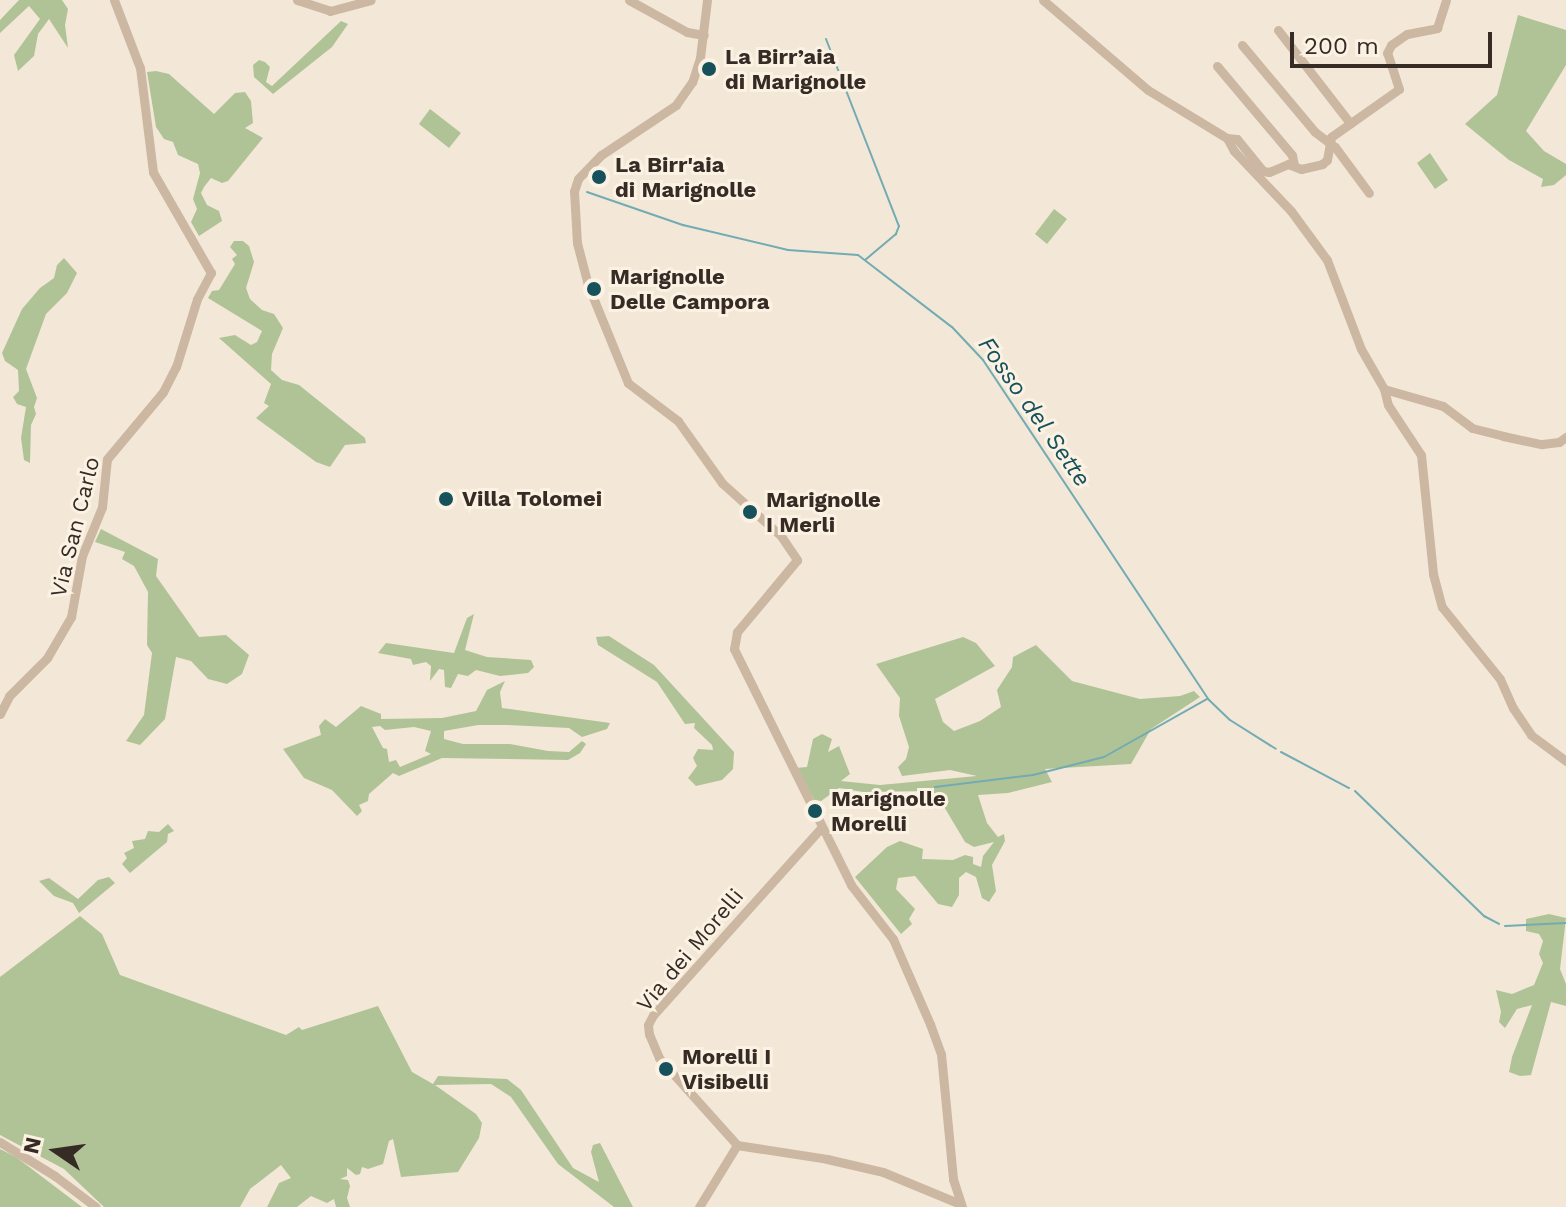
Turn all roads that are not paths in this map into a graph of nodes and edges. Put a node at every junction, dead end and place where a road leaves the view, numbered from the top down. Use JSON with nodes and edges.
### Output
{"nodes":[{"id":1,"x":114,"y":0,"type":"edge"},
{"id":2,"x":297,"y":0,"type":"edge"},
{"id":3,"x":371,"y":0,"type":"edge"},
{"id":4,"x":629,"y":0,"type":"edge"},
{"id":5,"x":707,"y":0,"type":"edge"},
{"id":6,"x":1043,"y":0,"type":"edge"},
{"id":7,"x":1446,"y":0,"type":"edge"},
{"id":8,"x":1278,"y":30,"type":"dead end"},
{"id":9,"x":704,"y":35,"type":"junction"},
{"id":10,"x":1242,"y":45,"type":"dead end"},
{"id":11,"x":1217,"y":66,"type":"dead end"},
{"id":12,"x":1350,"y":123,"type":"junction"},
{"id":13,"x":1227,"y":138,"type":"junction"},
{"id":14,"x":1327,"y":143,"type":"junction"},
{"id":15,"x":1294,"y":165,"type":"junction"},
{"id":16,"x":1369,"y":193,"type":"dead end"},
{"id":17,"x":1384,"y":389,"type":"junction"},
{"id":18,"x":1566,"y":437,"type":"edge"},
{"id":19,"x":0,"y":714,"type":"edge"},
{"id":20,"x":1566,"y":761,"type":"edge"},
{"id":21,"x":821,"y":828,"type":"junction"},
{"id":22,"x":0,"y":1142,"type":"edge"},
{"id":23,"x":737,"y":1145,"type":"junction"},
{"id":24,"x":960,"y":1205,"type":"edge"},
{"id":25,"x":96,"y":1207,"type":"edge"},
{"id":26,"x":699,"y":1207,"type":"edge"}],
"edges":[{"from":1,"to":19,"type":"street","name":"Via San Carlo"},
{"from":2,"to":3,"type":"street"},
{"from":4,"to":9,"type":"street"},
{"from":5,"to":9,"type":"street"},
{"from":6,"to":13,"type":"street"},
{"from":7,"to":12,"type":"street"},
{"from":8,"to":12,"type":"street"},
{"from":9,"to":21,"type":"street"},
{"from":10,"to":14,"type":"street"},
{"from":11,"to":15,"type":"street"},
{"from":12,"to":14,"type":"street"},
{"from":13,"to":15,"type":"street"},
{"from":13,"to":17,"type":"street"},
{"from":14,"to":15,"type":"street"},
{"from":14,"to":16,"type":"street"},
{"from":17,"to":18,"type":"street"},
{"from":17,"to":20,"type":"street"},
{"from":21,"to":23,"type":"street","name":"Via dei Morelli"},
{"from":21,"to":24,"type":"street"},
{"from":22,"to":25,"type":"street"},
{"from":23,"to":24,"type":"street"},
{"from":23,"to":26,"type":"street"}]}
